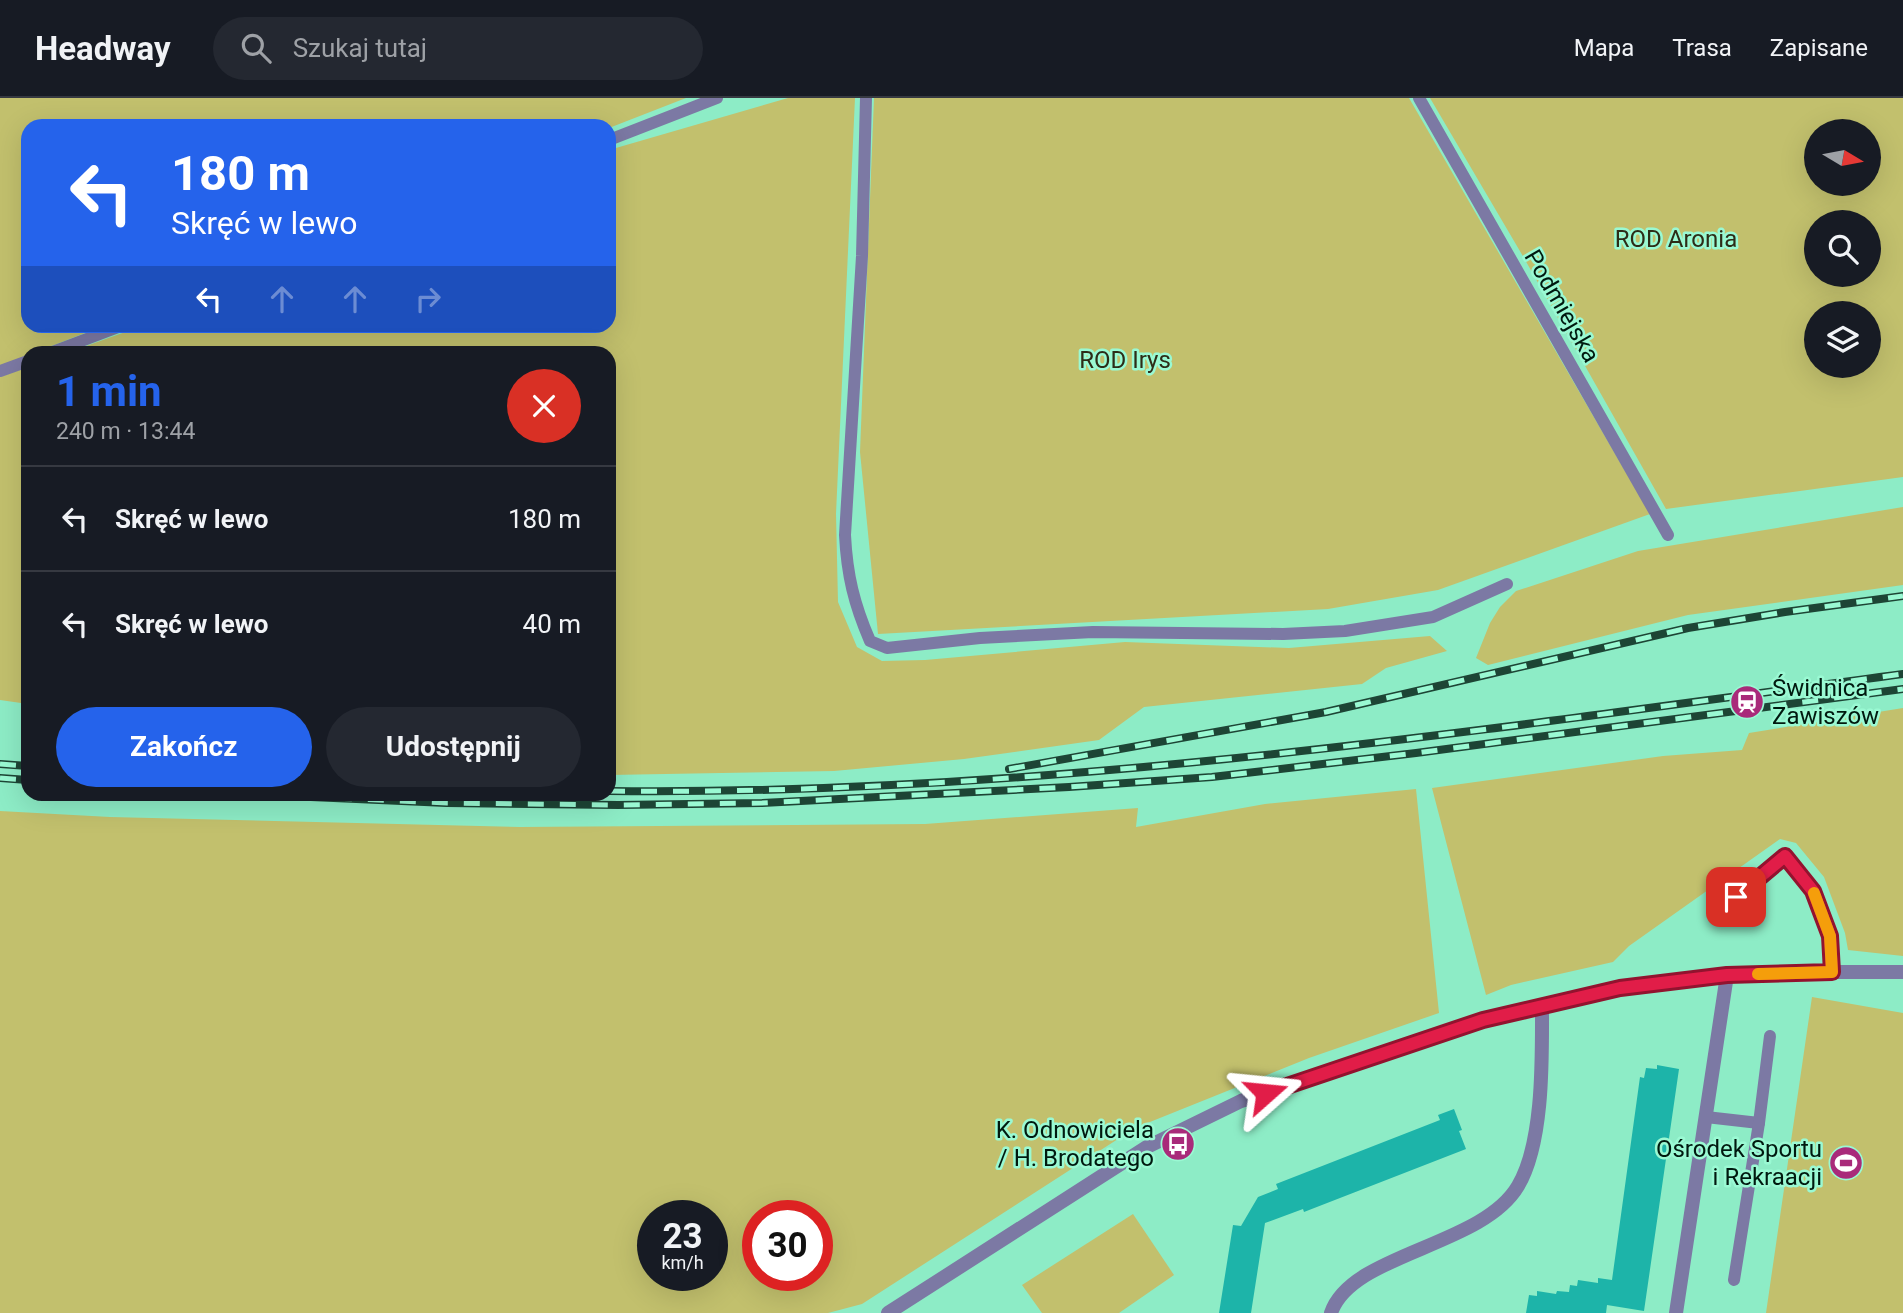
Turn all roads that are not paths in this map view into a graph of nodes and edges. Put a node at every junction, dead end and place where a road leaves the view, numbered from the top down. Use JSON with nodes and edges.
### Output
{"nodes":[{"id":1,"x":717,"y":98,"type":"edge"},
{"id":2,"x":866,"y":98,"type":"edge"},
{"id":3,"x":1419,"y":98,"type":"edge"},
{"id":4,"x":616,"y":137,"type":"edge"},
{"id":5,"x":102,"y":333,"type":"edge"},
{"id":6,"x":68,"y":346,"type":"edge"},
{"id":7,"x":21,"y":364,"type":"edge"},
{"id":8,"x":0,"y":371,"type":"edge"},
{"id":9,"x":1668,"y":535,"type":"dead end"},
{"id":10,"x":1507,"y":584,"type":"dead end"},
{"id":11,"x":1720,"y":911,"type":"dead end"},
{"id":12,"x":1832,"y":972,"type":"junction"},
{"id":13,"x":1903,"y":972,"type":"edge"},
{"id":14,"x":1727,"y":975,"type":"junction"},
{"id":15,"x":1542,"y":1006,"type":"junction"},
{"id":16,"x":1770,"y":1036,"type":"dead end"},
{"id":17,"x":1706,"y":1117,"type":"junction"},
{"id":18,"x":1759,"y":1123,"type":"junction"},
{"id":19,"x":1734,"y":1280,"type":"dead end"},
{"id":20,"x":888,"y":1313,"type":"edge"},
{"id":21,"x":1331,"y":1313,"type":"edge"},
{"id":22,"x":1676,"y":1313,"type":"edge"}],
"edges":[{"from":1,"to":4,"type":"lane"},
{"from":2,"to":10,"type":"lane"},
{"from":3,"to":9,"type":"lane","name":"Podmiejska"},
{"from":5,"to":6,"type":"lane"},
{"from":7,"to":8,"type":"lane"},
{"from":11,"to":12,"type":"lane"},
{"from":12,"to":13,"type":"street"},
{"from":12,"to":14,"type":"street"},
{"from":14,"to":15,"type":"street"},
{"from":14,"to":17,"type":"street"},
{"from":15,"to":20,"type":"street"},
{"from":15,"to":21,"type":"street"},
{"from":16,"to":18,"type":"lane"},
{"from":17,"to":18,"type":"lane"},
{"from":17,"to":22,"type":"street"},
{"from":18,"to":19,"type":"lane"}]}
